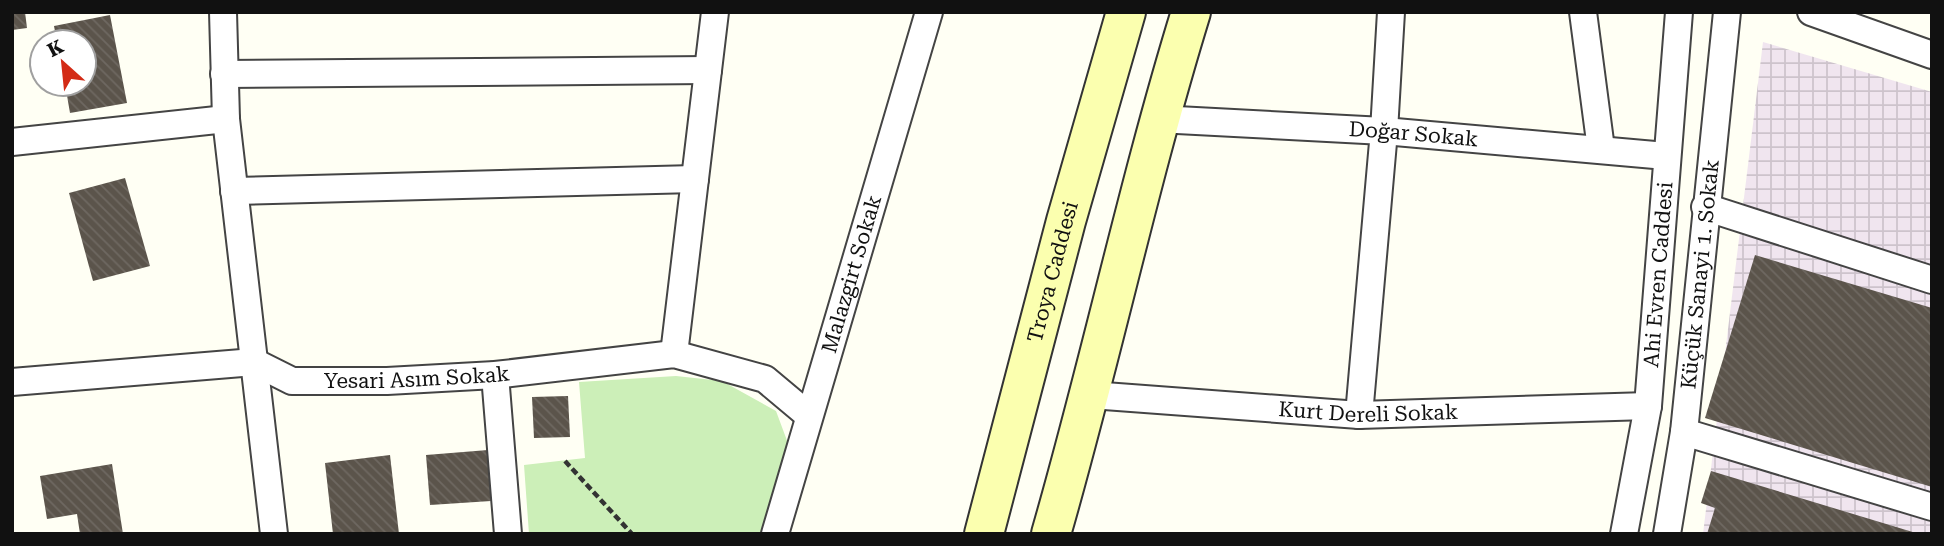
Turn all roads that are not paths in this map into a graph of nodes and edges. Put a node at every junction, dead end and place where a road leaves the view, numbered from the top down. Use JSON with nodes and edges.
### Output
{"nodes":[{"id":1,"x":223,"y":12,"type":"edge"},
{"id":2,"x":715,"y":12,"type":"edge"},
{"id":3,"x":929,"y":12,"type":"edge"},
{"id":4,"x":1126,"y":12,"type":"edge"},
{"id":5,"x":1191,"y":12,"type":"edge"},
{"id":6,"x":1391,"y":12,"type":"edge"},
{"id":7,"x":1583,"y":12,"type":"edge"},
{"id":8,"x":1679,"y":12,"type":"edge"},
{"id":9,"x":1727,"y":12,"type":"edge"},
{"id":10,"x":1811,"y":12,"type":"edge"},
{"id":11,"x":1932,"y":55,"type":"edge"},
{"id":12,"x":708,"y":70,"type":"junction"},
{"id":13,"x":224,"y":74,"type":"junction"},
{"id":14,"x":226,"y":119,"type":"junction"},
{"id":15,"x":1158,"y":119,"type":"junction"},
{"id":16,"x":1384,"y":131,"type":"junction"},
{"id":17,"x":12,"y":142,"type":"edge"},
{"id":18,"x":1601,"y":149,"type":"junction"},
{"id":19,"x":1666,"y":156,"type":"junction"},
{"id":20,"x":695,"y":179,"type":"junction"},
{"id":21,"x":234,"y":191,"type":"junction"},
{"id":22,"x":1705,"y":207,"type":"junction"},
{"id":23,"x":1932,"y":280,"type":"edge"},
{"id":24,"x":674,"y":354,"type":"junction"},
{"id":25,"x":254,"y":362,"type":"junction"},
{"id":26,"x":495,"y":375,"type":"junction"},
{"id":27,"x":12,"y":382,"type":"edge"},
{"id":28,"x":1091,"y":395,"type":"junction"},
{"id":29,"x":1648,"y":405,"type":"junction"},
{"id":30,"x":808,"y":415,"type":"junction"},
{"id":31,"x":1359,"y":415,"type":"junction"},
{"id":32,"x":1684,"y":432,"type":"junction"},
{"id":33,"x":1932,"y":507,"type":"edge"},
{"id":34,"x":274,"y":534,"type":"edge"},
{"id":35,"x":508,"y":534,"type":"edge"},
{"id":36,"x":775,"y":534,"type":"edge"},
{"id":37,"x":984,"y":534,"type":"edge"},
{"id":38,"x":1051,"y":534,"type":"edge"},
{"id":39,"x":1624,"y":534,"type":"edge"},
{"id":40,"x":1667,"y":534,"type":"edge"}],
"edges":[{"from":1,"to":13,"type":"street"},
{"from":2,"to":12,"type":"street"},
{"from":3,"to":30,"type":"street","name":"Malazgirt Sokak"},
{"from":4,"to":37,"type":"main road","name":"Troya Caddesi"},
{"from":5,"to":15,"type":"main road"},
{"from":6,"to":16,"type":"street"},
{"from":7,"to":18,"type":"street"},
{"from":8,"to":19,"type":"street","name":"Ahi Evren Caddesi"},
{"from":9,"to":22,"type":"street","name":"Küçük Sanayi 1. Sokak"},
{"from":10,"to":11,"type":"street"},
{"from":12,"to":13,"type":"street"},
{"from":12,"to":20,"type":"street"},
{"from":13,"to":14,"type":"street"},
{"from":14,"to":17,"type":"street"},
{"from":14,"to":21,"type":"street"},
{"from":15,"to":16,"type":"street","name":"Doğar Sokak"},
{"from":15,"to":28,"type":"main road"},
{"from":16,"to":18,"type":"street","name":"Doğar Sokak"},
{"from":16,"to":31,"type":"street"},
{"from":18,"to":19,"type":"street","name":"Doğar Sokak"},
{"from":19,"to":29,"type":"street","name":"Ahi Evren Caddesi"},
{"from":20,"to":21,"type":"street"},
{"from":20,"to":24,"type":"street"},
{"from":21,"to":25,"type":"street"},
{"from":22,"to":23,"type":"street"},
{"from":22,"to":32,"type":"street","name":"Küçük Sanayi 1. Sokak"},
{"from":24,"to":26,"type":"street","name":"Yesari Asım Sokak"},
{"from":24,"to":30,"type":"street","name":"Yesari Asım Sokak"},
{"from":25,"to":26,"type":"street","name":"Yesari Asım Sokak"},
{"from":25,"to":27,"type":"street"},
{"from":25,"to":34,"type":"street"},
{"from":26,"to":35,"type":"street"},
{"from":28,"to":31,"type":"street","name":"Kurt Dereli Sokak"},
{"from":28,"to":38,"type":"main road"},
{"from":29,"to":31,"type":"street","name":"Kurt Dereli Sokak"},
{"from":29,"to":39,"type":"street","name":"Ahi Evren Caddesi"},
{"from":30,"to":36,"type":"street","name":"Malazgirt Sokak"},
{"from":32,"to":33,"type":"street"},
{"from":32,"to":40,"type":"street","name":"Küçük Sanayi 1. Sokak"}]}
